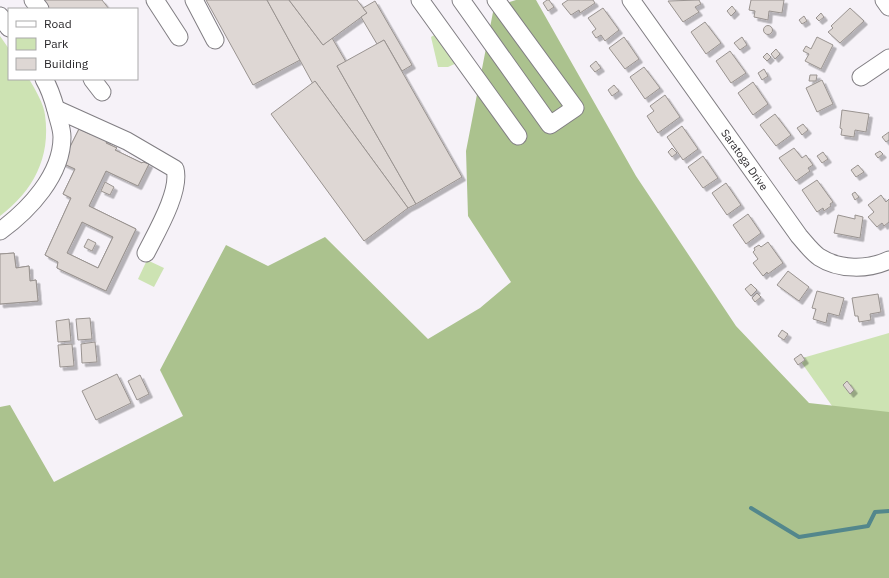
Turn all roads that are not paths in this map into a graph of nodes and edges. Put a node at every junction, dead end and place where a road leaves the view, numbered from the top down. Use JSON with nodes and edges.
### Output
{"nodes":[{"id":1,"x":33,"y":0,"type":"edge"},
{"id":2,"x":155,"y":0,"type":"edge"},
{"id":3,"x":194,"y":0,"type":"edge"},
{"id":4,"x":420,"y":0,"type":"edge"},
{"id":5,"x":461,"y":0,"type":"edge"},
{"id":6,"x":496,"y":0,"type":"edge"},
{"id":7,"x":631,"y":0,"type":"edge"},
{"id":8,"x":884,"y":0,"type":"edge"},
{"id":9,"x":889,"y":7,"type":"edge"},
{"id":10,"x":39,"y":8,"type":"edge"},
{"id":11,"x":0,"y":16,"type":"edge"},
{"id":12,"x":8,"y":27,"type":"edge"},
{"id":13,"x":179,"y":37,"type":"dead end"},
{"id":14,"x":215,"y":40,"type":"dead end"},
{"id":15,"x":889,"y":58,"type":"edge"},
{"id":16,"x":861,"y":77,"type":"dead end"},
{"id":17,"x":44,"y":80,"type":"edge"},
{"id":18,"x":56,"y":109,"type":"junction"},
{"id":19,"x":518,"y":136,"type":"dead end"},
{"id":20,"x":0,"y":231,"type":"edge"},
{"id":21,"x":146,"y":253,"type":"dead end"},
{"id":22,"x":889,"y":260,"type":"edge"}],
"edges":[{"from":1,"to":10,"type":"street"},
{"from":2,"to":13,"type":"street"},
{"from":3,"to":14,"type":"street"},
{"from":4,"to":19,"type":"street"},
{"from":5,"to":6,"type":"street"},
{"from":7,"to":22,"type":"street","name":"Saratoga Drive"},
{"from":8,"to":9,"type":"street"},
{"from":11,"to":12,"type":"street"},
{"from":15,"to":16,"type":"street"},
{"from":17,"to":18,"type":"street"},
{"from":18,"to":20,"type":"street"},
{"from":18,"to":21,"type":"street"}]}
